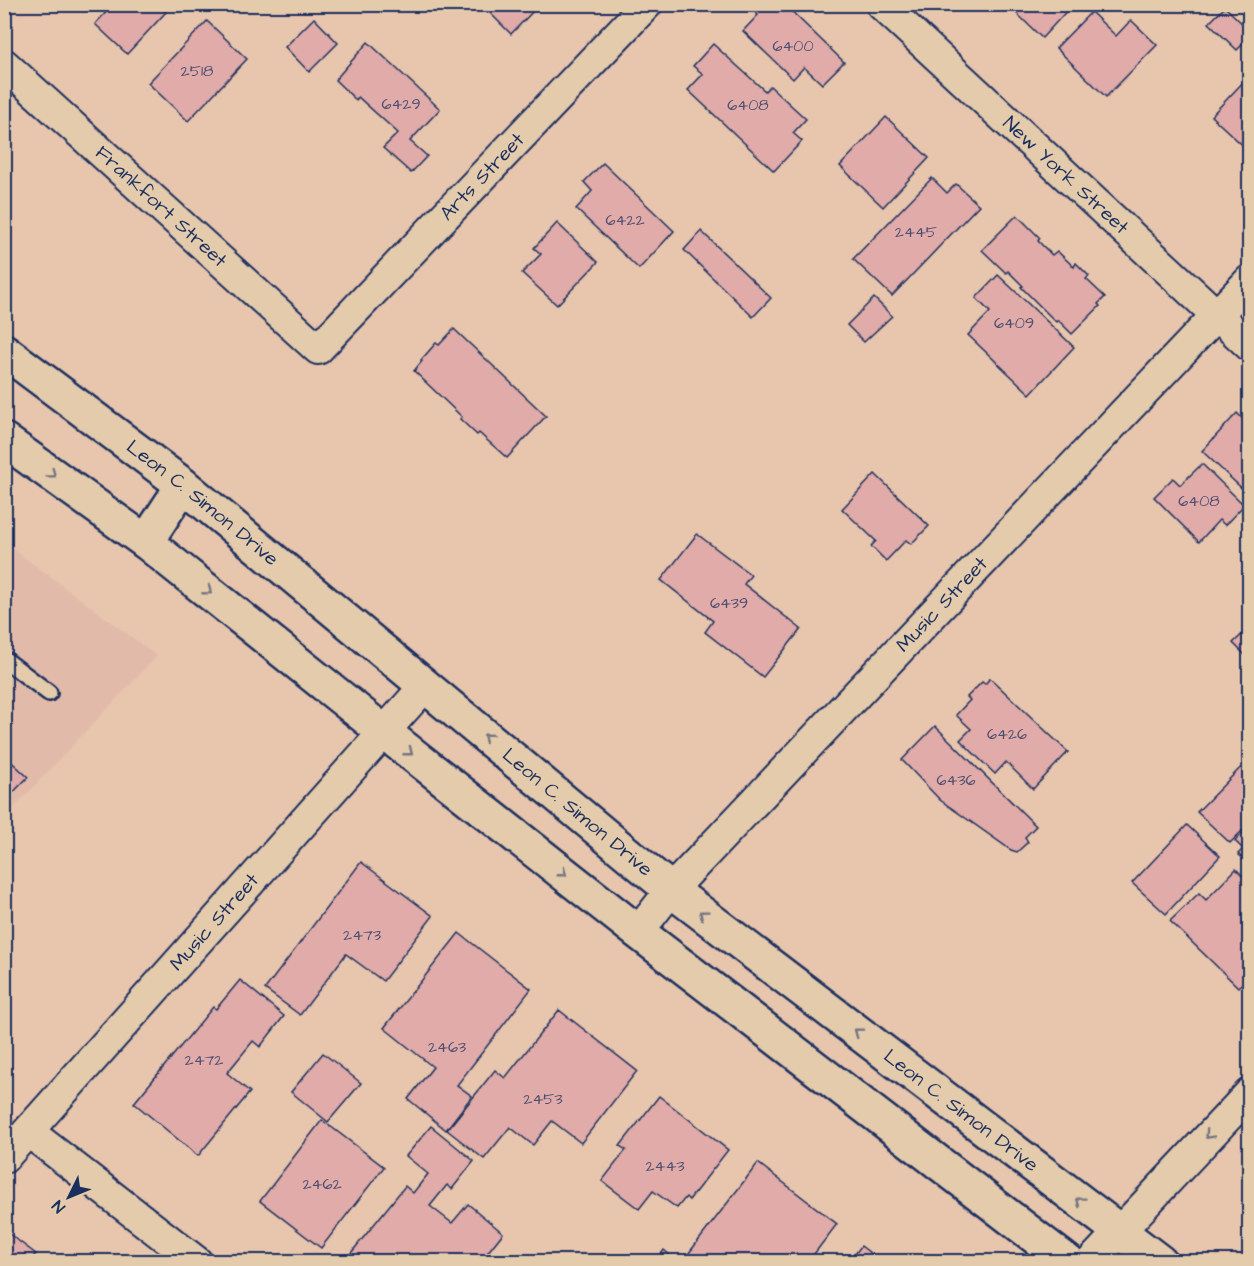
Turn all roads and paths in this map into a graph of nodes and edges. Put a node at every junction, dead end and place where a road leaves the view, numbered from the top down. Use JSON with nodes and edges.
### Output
{"nodes":[{"id":1,"x":647,"y":4,"type":"edge"},
{"id":2,"x":881,"y":4,"type":"edge"},
{"id":3,"x":4,"y":64,"type":"edge"},
{"id":4,"x":1250,"y":280,"type":"edge"},
{"id":5,"x":1217,"y":315,"type":"junction"},
{"id":6,"x":1250,"y":346,"type":"edge"},
{"id":7,"x":318,"y":349,"type":"joint"},
{"id":8,"x":4,"y":351,"type":"edge"},
{"id":9,"x":4,"y":440,"type":"edge"},
{"id":10,"x":183,"y":485,"type":"junction"},
{"id":11,"x":146,"y":542,"type":"junction"},
{"id":12,"x":4,"y":659,"type":"edge"},
{"id":13,"x":425,"y":686,"type":"junction"},
{"id":14,"x":49,"y":693,"type":"dead end"},
{"id":15,"x":384,"y":732,"type":"junction"},
{"id":16,"x":671,"y":890,"type":"junction"},
{"id":17,"x":638,"y":932,"type":"junction"},
{"id":18,"x":1250,"y":1093,"type":"edge"},
{"id":19,"x":29,"y":1132,"type":"junction"},
{"id":20,"x":4,"y":1158,"type":"edge"},
{"id":21,"x":1120,"y":1231,"type":"junction"},
{"id":22,"x":197,"y":1262,"type":"edge"},
{"id":23,"x":1068,"y":1262,"type":"edge"},
{"id":24,"x":1091,"y":1262,"type":"edge"},
{"id":25,"x":1160,"y":1262,"type":"edge"}],
"edges":[{"from":1,"to":7,"type":"street","name":"Arts Street"},
{"from":2,"to":5,"type":"street","name":"New York Street"},
{"from":3,"to":7,"type":"street","name":"Frankfort Street"},
{"from":4,"to":5,"type":"street","name":"Music Street"},
{"from":5,"to":6,"type":"street","name":"New York Street"},
{"from":5,"to":16,"type":"street","name":"Music Street"},
{"from":8,"to":10,"type":"main road","name":"Leon C. Simon Drive"},
{"from":9,"to":11,"type":"main road","one_way":true},
{"from":10,"to":11,"type":"main road"},
{"from":10,"to":13,"type":"main road","name":"Leon C. Simon Drive"},
{"from":11,"to":15,"type":"main road","one_way":true},
{"from":12,"to":14,"type":"lane"},
{"from":13,"to":15,"type":"street","name":"Music Street"},
{"from":16,"to":13,"type":"main road","name":"Leon C. Simon Drive","one_way":true},
{"from":15,"to":17,"type":"main road","one_way":true},
{"from":15,"to":19,"type":"street","name":"Music Street"},
{"from":16,"to":17,"type":"street","name":"Music Street"},
{"from":21,"to":16,"type":"main road","name":"Leon C. Simon Drive","one_way":true},
{"from":17,"to":23,"type":"main road"},
{"from":18,"to":21,"type":"street","one_way":true},
{"from":19,"to":20,"type":"street","name":"Music Street"},
{"from":19,"to":22,"type":"street"},
{"from":21,"to":24,"type":"street"},
{"from":21,"to":25,"type":"main road","name":"Leon C. Simon Drive"}]}
